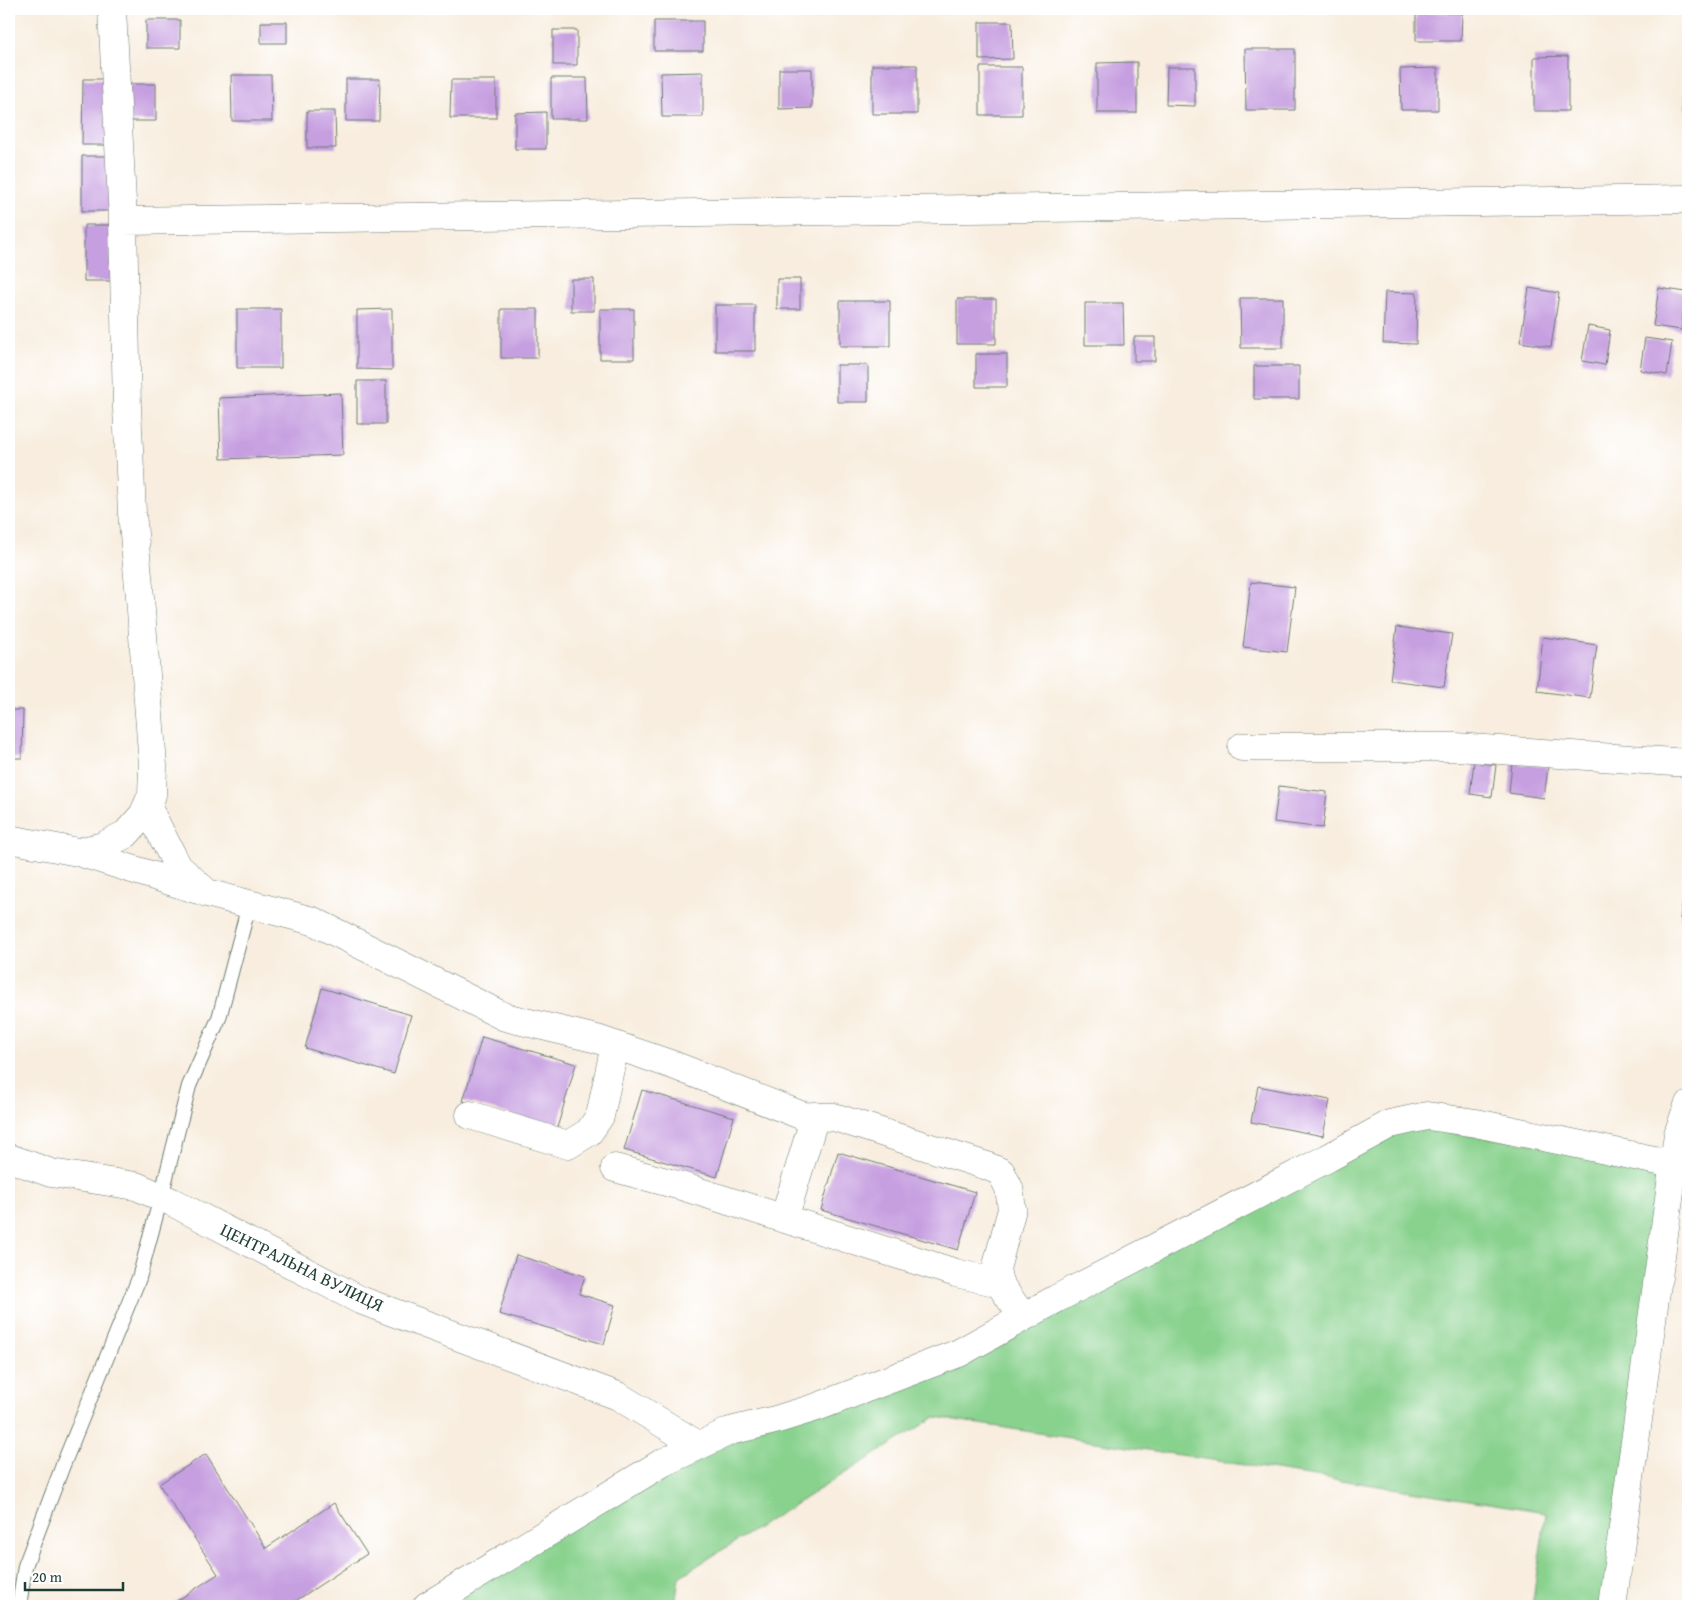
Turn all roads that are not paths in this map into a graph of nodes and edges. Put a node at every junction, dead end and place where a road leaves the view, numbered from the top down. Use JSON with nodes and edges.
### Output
{"nodes":[{"id":1,"x":112,"y":9,"type":"edge"},
{"id":2,"x":1688,"y":199,"type":"edge"},
{"id":3,"x":123,"y":222,"type":"junction"},
{"id":4,"x":1242,"y":747,"type":"dead end"},
{"id":5,"x":1688,"y":764,"type":"edge"},
{"id":6,"x":147,"y":806,"type":"junction"},
{"id":7,"x":9,"y":839,"type":"edge"},
{"id":8,"x":78,"y":852,"type":"junction"},
{"id":9,"x":207,"y":893,"type":"junction"},
{"id":10,"x":249,"y":904,"type":"junction"},
{"id":11,"x":615,"y":1045,"type":"junction"},
{"id":12,"x":1688,"y":1106,"type":"edge"},
{"id":13,"x":470,"y":1114,"type":"dead end"},
{"id":14,"x":815,"y":1116,"type":"junction"},
{"id":15,"x":9,"y":1158,"type":"edge"},
{"id":16,"x":1673,"y":1164,"type":"junction"},
{"id":17,"x":615,"y":1168,"type":"dead end"},
{"id":18,"x":162,"y":1197,"type":"junction"},
{"id":19,"x":784,"y":1219,"type":"junction"},
{"id":20,"x":999,"y":1284,"type":"junction"},
{"id":21,"x":1023,"y":1317,"type":"junction"},
{"id":22,"x":698,"y":1444,"type":"junction"},
{"id":23,"x":19,"y":1606,"type":"edge"},
{"id":24,"x":426,"y":1606,"type":"edge"},
{"id":25,"x":1612,"y":1606,"type":"edge"}],
"edges":[{"from":1,"to":3,"type":"street"},
{"from":2,"to":3,"type":"street"},
{"from":3,"to":6,"type":"street"},
{"from":4,"to":5,"type":"street"},
{"from":6,"to":8,"type":"street"},
{"from":6,"to":9,"type":"street"},
{"from":7,"to":8,"type":"street"},
{"from":8,"to":9,"type":"street"},
{"from":9,"to":10,"type":"street"},
{"from":10,"to":11,"type":"street"},
{"from":10,"to":18,"type":"lane"},
{"from":11,"to":13,"type":"street"},
{"from":11,"to":14,"type":"street"},
{"from":12,"to":16,"type":"street"},
{"from":14,"to":19,"type":"street"},
{"from":14,"to":20,"type":"street"},
{"from":15,"to":18,"type":"street","name":"ЦЕНТРАЛЬНА ВУЛИЦЯ"},
{"from":16,"to":21,"type":"street"},
{"from":16,"to":25,"type":"street"},
{"from":17,"to":19,"type":"street"},
{"from":18,"to":22,"type":"street","name":"ЦЕНТРАЛЬНА ВУЛИЦЯ"},
{"from":18,"to":23,"type":"lane"},
{"from":19,"to":20,"type":"street"},
{"from":20,"to":21,"type":"street"},
{"from":21,"to":22,"type":"street"},
{"from":22,"to":24,"type":"street"}]}
